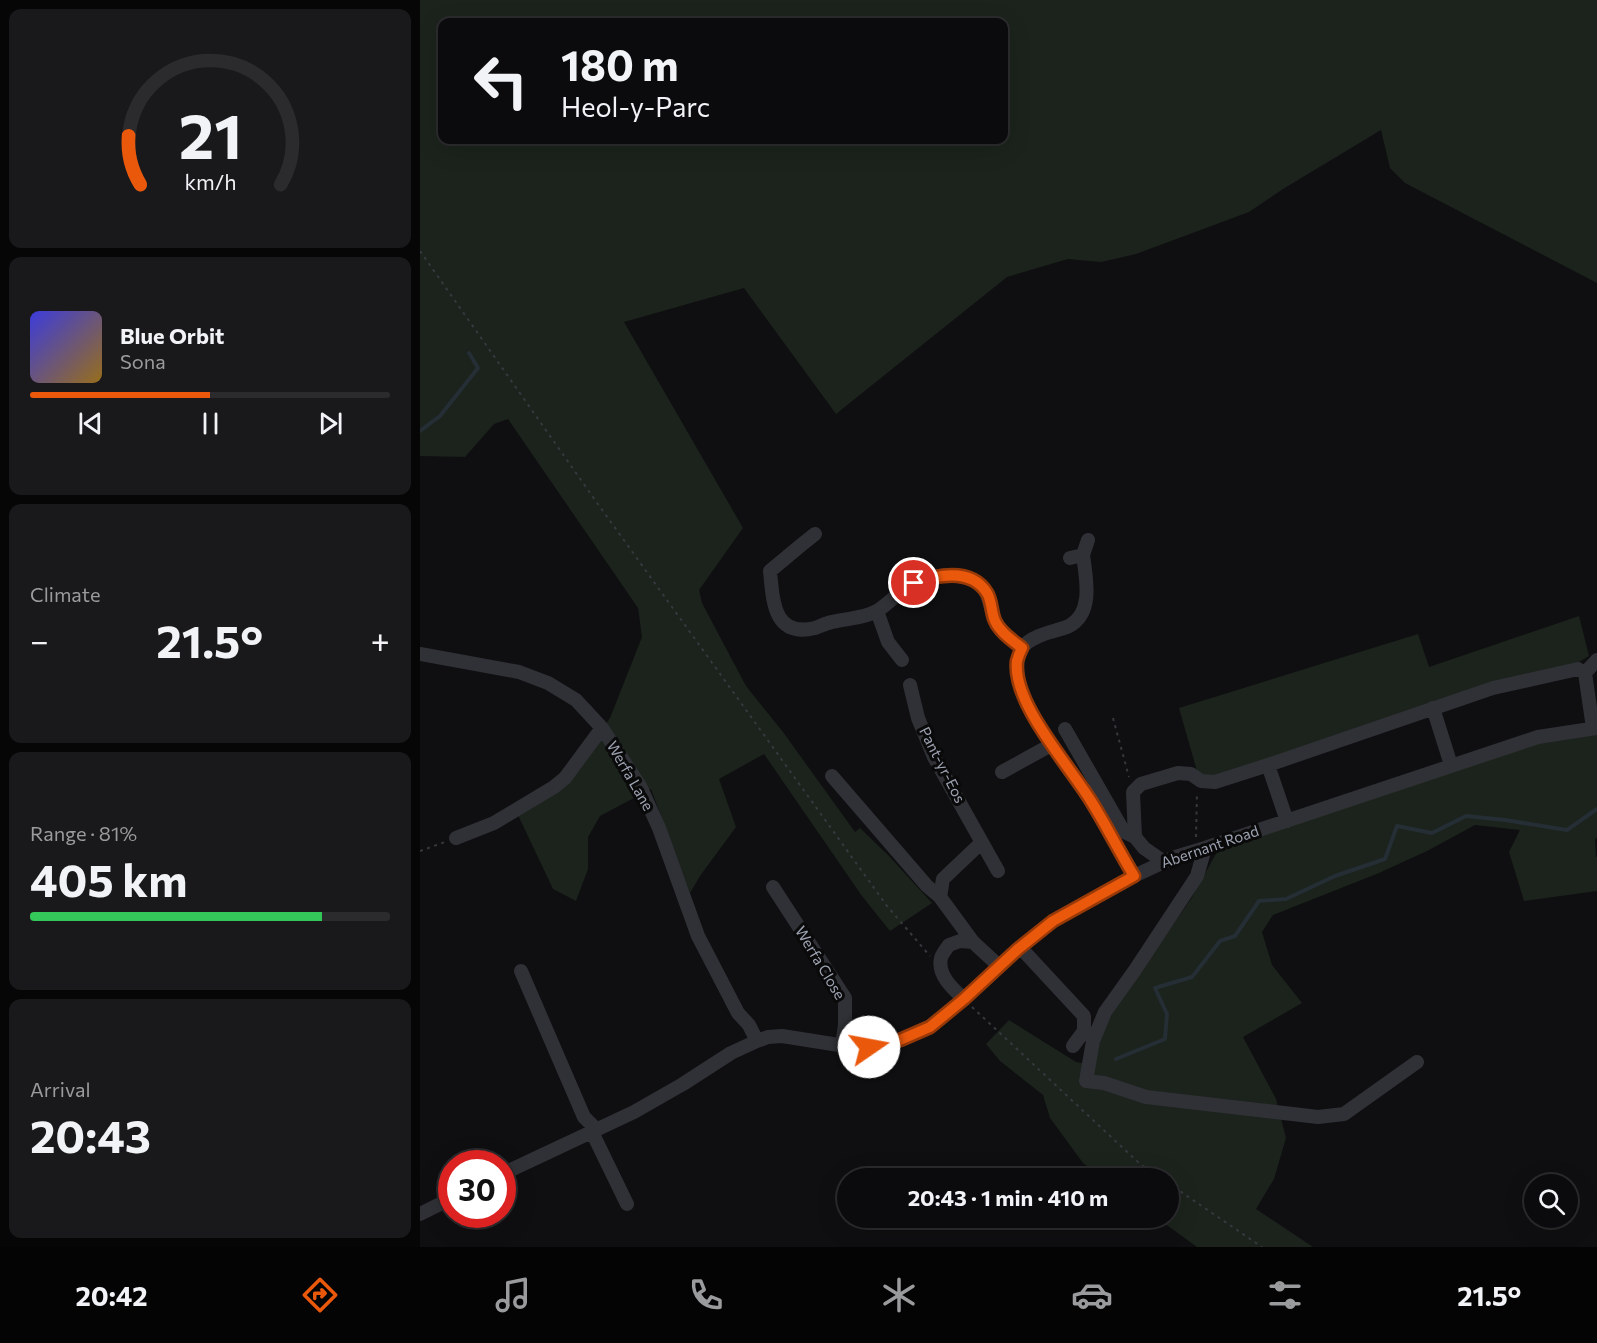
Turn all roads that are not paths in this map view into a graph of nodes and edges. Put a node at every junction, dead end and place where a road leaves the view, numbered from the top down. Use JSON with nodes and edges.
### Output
{"nodes":[{"id":1,"x":815,"y":534,"type":"dead end"},
{"id":2,"x":1088,"y":540,"type":"dead end"},
{"id":3,"x":877,"y":610,"type":"junction"},
{"id":4,"x":1022,"y":648,"type":"junction"},
{"id":5,"x":420,"y":654,"type":"edge"},
{"id":6,"x":902,"y":660,"type":"dead end"},
{"id":7,"x":1597,"y":660,"type":"edge"},
{"id":8,"x":1585,"y":673,"type":"junction"},
{"id":9,"x":910,"y":686,"type":"dead end"},
{"id":10,"x":1433,"y":708,"type":"junction"},
{"id":11,"x":602,"y":728,"type":"junction"},
{"id":12,"x":1595,"y":728,"type":"edge"},
{"id":13,"x":1065,"y":729,"type":"dead end"},
{"id":14,"x":1051,"y":746,"type":"junction"},
{"id":15,"x":1268,"y":765,"type":"junction"},
{"id":16,"x":1451,"y":765,"type":"junction"},
{"id":17,"x":1002,"y":772,"type":"dead end"},
{"id":18,"x":832,"y":776,"type":"dead end"},
{"id":19,"x":1287,"y":820,"type":"junction"},
{"id":20,"x":1135,"y":837,"type":"junction"},
{"id":21,"x":456,"y":838,"type":"road end"},
{"id":22,"x":982,"y":842,"type":"junction"},
{"id":23,"x":1205,"y":849,"type":"junction"},
{"id":24,"x":1164,"y":862,"type":"junction"},
{"id":25,"x":998,"y":871,"type":"dead end"},
{"id":26,"x":1134,"y":876,"type":"junction"},
{"id":27,"x":773,"y":887,"type":"dead end"},
{"id":28,"x":940,"y":897,"type":"junction"},
{"id":29,"x":973,"y":942,"type":"junction"},
{"id":30,"x":1020,"y":948,"type":"junction"},
{"id":31,"x":999,"y":966,"type":"junction"},
{"id":32,"x":521,"y":971,"type":"dead end"},
{"id":33,"x":964,"y":999,"type":"junction"},
{"id":34,"x":757,"y":1041,"type":"junction"},
{"id":35,"x":842,"y":1045,"type":"junction"},
{"id":36,"x":1072,"y":1046,"type":"dead end"},
{"id":37,"x":1417,"y":1062,"type":"dead end"},
{"id":38,"x":595,"y":1131,"type":"junction"},
{"id":39,"x":516,"y":1168,"type":"edge"},
{"id":40,"x":627,"y":1204,"type":"dead end"},
{"id":41,"x":438,"y":1205,"type":"edge"},
{"id":42,"x":420,"y":1214,"type":"edge"}],
"edges":[{"from":1,"to":3,"type":"street"},
{"from":2,"to":4,"type":"street"},
{"from":3,"to":4,"type":"street"},
{"from":3,"to":6,"type":"street"},
{"from":4,"to":14,"type":"street"},
{"from":5,"to":11,"type":"street","name":"Werfa Lane"},
{"from":7,"to":8,"type":"street"},
{"from":8,"to":10,"type":"street"},
{"from":8,"to":12,"type":"street"},
{"from":9,"to":22,"type":"street","name":"Pant-yr-Eos"},
{"from":10,"to":15,"type":"street"},
{"from":10,"to":16,"type":"street"},
{"from":11,"to":21,"type":"street"},
{"from":11,"to":34,"type":"street","name":"Werfa Lane"},
{"from":12,"to":16,"type":"street","name":"Abernant Road"},
{"from":13,"to":20,"type":"street"},
{"from":14,"to":17,"type":"street"},
{"from":14,"to":26,"type":"street"},
{"from":15,"to":19,"type":"street"},
{"from":15,"to":20,"type":"street"},
{"from":16,"to":19,"type":"street","name":"Abernant Road"},
{"from":18,"to":28,"type":"street"},
{"from":19,"to":23,"type":"street","name":"Abernant Road"},
{"from":20,"to":24,"type":"street"},
{"from":22,"to":25,"type":"street","name":"Pant-yr-Eos"},
{"from":22,"to":28,"type":"street"},
{"from":23,"to":24,"type":"street","name":"Abernant Road"},
{"from":23,"to":37,"type":"street"},
{"from":24,"to":26,"type":"street","name":"Abernant Road"},
{"from":26,"to":30,"type":"street","name":"Abernant Road"},
{"from":27,"to":35,"type":"street","name":"Werfa Close"},
{"from":28,"to":29,"type":"street"},
{"from":29,"to":31,"type":"street"},
{"from":29,"to":33,"type":"street"},
{"from":30,"to":31,"type":"street","name":"Abernant Road"},
{"from":30,"to":36,"type":"street"},
{"from":31,"to":33,"type":"street","name":"Abernant Road"},
{"from":32,"to":38,"type":"street"},
{"from":33,"to":35,"type":"street","name":"Abernant Road"},
{"from":34,"to":35,"type":"street","name":"Abernant Road"},
{"from":34,"to":38,"type":"street","name":"Abernant Road"},
{"from":38,"to":39,"type":"street","name":"Abernant Road"},
{"from":38,"to":40,"type":"street"},
{"from":41,"to":42,"type":"street"}]}
